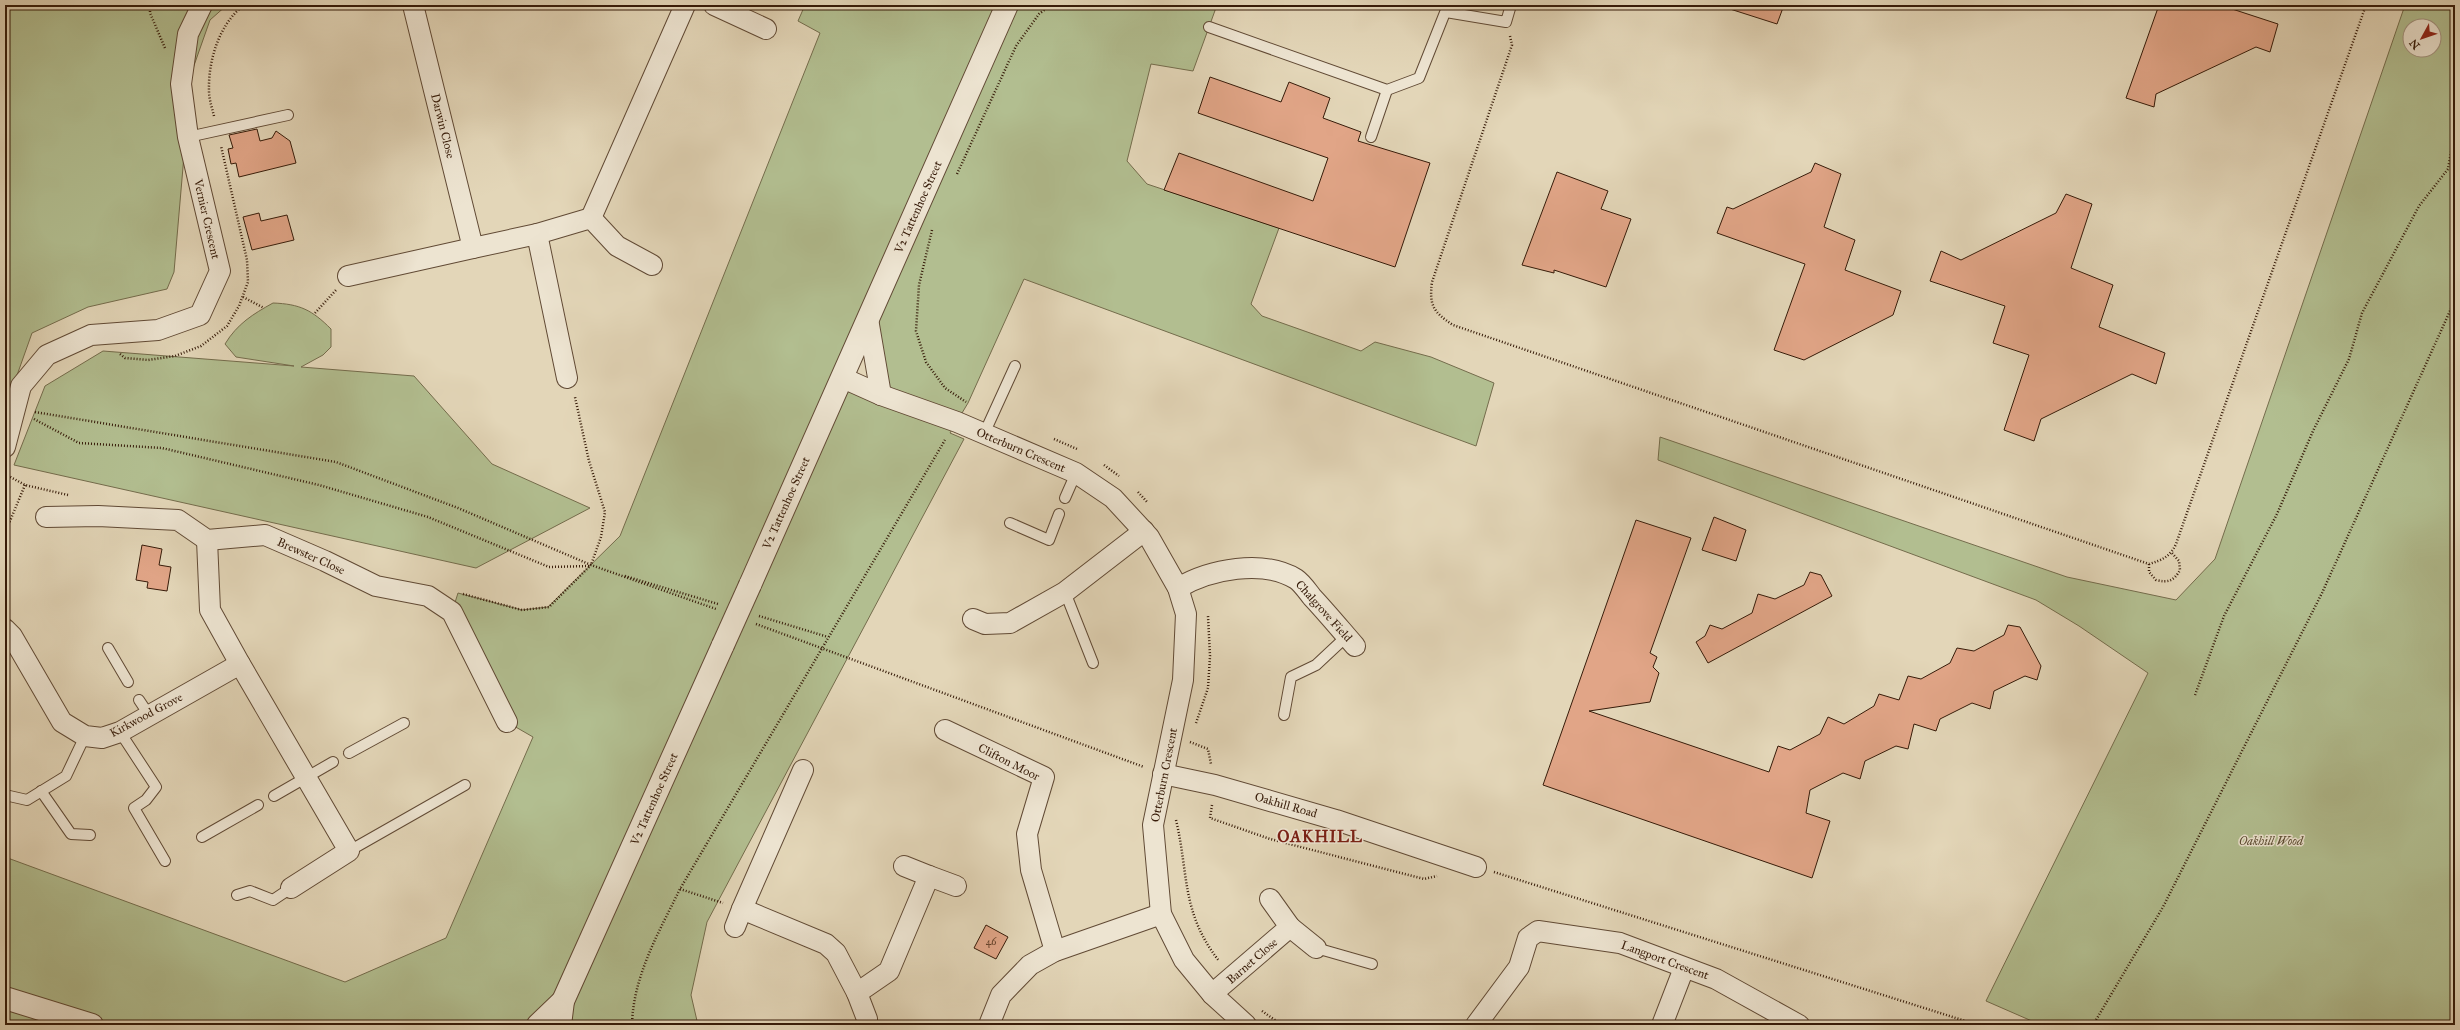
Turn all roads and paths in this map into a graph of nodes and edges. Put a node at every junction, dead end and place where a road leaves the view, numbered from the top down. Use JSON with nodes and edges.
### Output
{"nodes":[{"id":1,"x":150,"y":5,"type":"edge"},
{"id":2,"x":202,"y":5,"type":"edge"},
{"id":3,"x":413,"y":5,"type":"edge"},
{"id":4,"x":685,"y":5,"type":"edge"},
{"id":5,"x":714,"y":5,"type":"edge"},
{"id":6,"x":1007,"y":5,"type":"edge"},
{"id":7,"x":1051,"y":5,"type":"edge"},
{"id":8,"x":1511,"y":5,"type":"edge"},
{"id":9,"x":2366,"y":5,"type":"edge"},
{"id":10,"x":1447,"y":8,"type":"edge"},
{"id":11,"x":735,"y":9,"type":"edge"},
{"id":12,"x":1506,"y":22,"type":"junction"},
{"id":13,"x":1209,"y":27,"type":"dead end"},
{"id":14,"x":766,"y":29,"type":"dead end"},
{"id":15,"x":168,"y":55,"type":"dead end"},
{"id":16,"x":1387,"y":90,"type":"junction"},
{"id":17,"x":288,"y":115,"type":"dead end"},
{"id":18,"x":2455,"y":130,"type":"edge"},
{"id":19,"x":188,"y":137,"type":"junction"},
{"id":20,"x":1371,"y":137,"type":"dead end"},
{"id":21,"x":956,"y":179,"type":"dead end"},
{"id":22,"x":590,"y":218,"type":"junction"},
{"id":23,"x":933,"y":227,"type":"dead end"},
{"id":24,"x":537,"y":234,"type":"junction"},
{"id":25,"x":473,"y":248,"type":"junction"},
{"id":26,"x":652,"y":265,"type":"dead end"},
{"id":27,"x":348,"y":276,"type":"joint"},
{"id":28,"x":243,"y":297,"type":"dead end"},
{"id":29,"x":2455,"y":300,"type":"edge"},
{"id":30,"x":264,"y":308,"type":"dead end"},
{"id":31,"x":315,"y":313,"type":"dead end"},
{"id":32,"x":868,"y":320,"type":"junction"},
{"id":33,"x":1015,"y":366,"type":"dead end"},
{"id":34,"x":567,"y":378,"type":"joint"},
{"id":35,"x":843,"y":378,"type":"junction"},
{"id":36,"x":882,"y":395,"type":"junction"},
{"id":37,"x":12,"y":414,"type":"junction"},
{"id":38,"x":957,"y":422,"type":"junction"},
{"id":39,"x":984,"y":434,"type":"junction"},
{"id":40,"x":5,"y":447,"type":"edge"},
{"id":41,"x":1076,"y":473,"type":"junction"},
{"id":42,"x":5,"y":474,"type":"edge"},
{"id":43,"x":25,"y":486,"type":"junction"},
{"id":44,"x":71,"y":495,"type":"dead end"},
{"id":45,"x":1065,"y":498,"type":"dead end"},
{"id":46,"x":1059,"y":514,"type":"dead end"},
{"id":47,"x":46,"y":517,"type":"dead end"},
{"id":48,"x":1010,"y":522,"type":"dead end"},
{"id":49,"x":1144,"y":531,"type":"junction"},
{"id":50,"x":5,"y":533,"type":"edge"},
{"id":51,"x":207,"y":540,"type":"junction"},
{"id":52,"x":2172,"y":553,"type":"junction"},
{"id":53,"x":2149,"y":564,"type":"junction"},
{"id":54,"x":591,"y":566,"type":"junction"},
{"id":55,"x":1178,"y":588,"type":"junction"},
{"id":56,"x":1065,"y":592,"type":"junction"},
{"id":57,"x":458,"y":593,"type":"dead end"},
{"id":58,"x":721,"y":604,"type":"dead end"},
{"id":59,"x":717,"y":610,"type":"dead end"},
{"id":60,"x":751,"y":614,"type":"dead end"},
{"id":61,"x":973,"y":619,"type":"dead end"},
{"id":62,"x":755,"y":623,"type":"dead end"},
{"id":63,"x":5,"y":629,"type":"edge"},
{"id":64,"x":828,"y":636,"type":"junction"},
{"id":65,"x":1351,"y":641,"type":"joint"},
{"id":66,"x":822,"y":646,"type":"junction"},
{"id":67,"x":108,"y":648,"type":"dead end"},
{"id":68,"x":1093,"y":662,"type":"dead end"},
{"id":69,"x":240,"y":664,"type":"junction"},
{"id":70,"x":128,"y":682,"type":"dead end"},
{"id":71,"x":2195,"y":695,"type":"dead end"},
{"id":72,"x":1284,"y":715,"type":"dead end"},
{"id":73,"x":507,"y":722,"type":"dead end"},
{"id":74,"x":404,"y":723,"type":"dead end"},
{"id":75,"x":945,"y":730,"type":"dead end"},
{"id":76,"x":120,"y":732,"type":"junction"},
{"id":77,"x":85,"y":736,"type":"junction"},
{"id":78,"x":1188,"y":741,"type":"dead end"},
{"id":79,"x":349,"y":753,"type":"dead end"},
{"id":80,"x":333,"y":762,"type":"dead end"},
{"id":81,"x":803,"y":770,"type":"dead end"},
{"id":82,"x":1163,"y":774,"type":"junction"},
{"id":83,"x":307,"y":778,"type":"junction"},
{"id":84,"x":464,"y":785,"type":"dead end"},
{"id":85,"x":1215,"y":785,"type":"junction"},
{"id":86,"x":41,"y":791,"type":"junction"},
{"id":87,"x":5,"y":795,"type":"edge"},
{"id":88,"x":274,"y":796,"type":"dead end"},
{"id":89,"x":258,"y":805,"type":"dead end"},
{"id":90,"x":1174,"y":816,"type":"dead end"},
{"id":91,"x":90,"y":835,"type":"dead end"},
{"id":92,"x":202,"y":837,"type":"dead end"},
{"id":93,"x":349,"y":852,"type":"junction"},
{"id":94,"x":165,"y":861,"type":"dead end"},
{"id":95,"x":904,"y":866,"type":"dead end"},
{"id":96,"x":1476,"y":867,"type":"joint"},
{"id":97,"x":1439,"y":875,"type":"dead end"},
{"id":98,"x":929,"y":876,"type":"junction"},
{"id":99,"x":956,"y":886,"type":"dead end"},
{"id":100,"x":291,"y":888,"type":"joint"},
{"id":101,"x":680,"y":888,"type":"junction"},
{"id":102,"x":237,"y":895,"type":"dead end"},
{"id":103,"x":1270,"y":899,"type":"dead end"},
{"id":104,"x":1161,"y":914,"type":"junction"},
{"id":105,"x":739,"y":918,"type":"junction"},
{"id":106,"x":1290,"y":927,"type":"junction"},
{"id":107,"x":1316,"y":948,"type":"joint"},
{"id":108,"x":1055,"y":951,"type":"junction"},
{"id":109,"x":1372,"y":964,"type":"dead end"},
{"id":110,"x":1684,"y":968,"type":"junction"},
{"id":111,"x":1232,"y":978,"type":"junction"},
{"id":112,"x":857,"y":993,"type":"junction"},
{"id":113,"x":1212,"y":994,"type":"junction"},
{"id":114,"x":5,"y":998,"type":"edge"},
{"id":115,"x":563,"y":1001,"type":"junction"},
{"id":116,"x":1258,"y":1008,"type":"dead end"},
{"id":117,"x":864,"y":1023,"type":"edge"},
{"id":118,"x":92,"y":1025,"type":"edge"},
{"id":119,"x":538,"y":1025,"type":"edge"},
{"id":120,"x":560,"y":1025,"type":"edge"},
{"id":121,"x":632,"y":1025,"type":"edge"},
{"id":122,"x":989,"y":1025,"type":"edge"},
{"id":123,"x":1246,"y":1025,"type":"edge"},
{"id":124,"x":1282,"y":1025,"type":"edge"},
{"id":125,"x":1476,"y":1025,"type":"edge"},
{"id":126,"x":1662,"y":1025,"type":"edge"},
{"id":127,"x":1799,"y":1025,"type":"edge"},
{"id":128,"x":1978,"y":1025,"type":"edge"},
{"id":129,"x":2093,"y":1025,"type":"edge"}],
"edges":[{"from":1,"to":15,"type":"path"},
{"from":2,"to":19,"type":"street","name":"Vernier Crescent"},
{"from":3,"to":25,"type":"street","name":"Darwin Close"},
{"from":4,"to":22,"type":"street"},
{"from":5,"to":11,"type":"street"},
{"from":6,"to":32,"type":"street","name":"V2 Tattenhoe Street"},
{"from":7,"to":21,"type":"path"},
{"from":8,"to":12,"type":"lane"},
{"from":9,"to":52,"type":"path"},
{"from":10,"to":12,"type":"lane"},
{"from":10,"to":16,"type":"lane"},
{"from":11,"to":14,"type":"street"},
{"from":12,"to":53,"type":"path"},
{"from":13,"to":16,"type":"lane"},
{"from":16,"to":20,"type":"lane"},
{"from":17,"to":19,"type":"lane"},
{"from":18,"to":71,"type":"path"},
{"from":19,"to":37,"type":"street","name":"Vernier Crescent"},
{"from":22,"to":24,"type":"street"},
{"from":22,"to":26,"type":"street"},
{"from":23,"to":38,"type":"path"},
{"from":24,"to":25,"type":"street"},
{"from":24,"to":34,"type":"street"},
{"from":25,"to":27,"type":"street"},
{"from":27,"to":31,"type":"path"},
{"from":28,"to":30,"type":"path"},
{"from":29,"to":129,"type":"path"},
{"from":32,"to":35,"type":"street","name":"V2 Tattenhoe Street"},
{"from":32,"to":36,"type":"street"},
{"from":33,"to":39,"type":"lane"},
{"from":34,"to":54,"type":"path"},
{"from":35,"to":36,"type":"street","name":"Otterburn Crescent"},
{"from":35,"to":115,"type":"street","name":"V2 Tattenhoe Street","bridge":true},
{"from":36,"to":38,"type":"street","name":"Otterburn Crescent"},
{"from":37,"to":40,"type":"street","name":"Vernier Crescent"},
{"from":37,"to":54,"type":"path"},
{"from":37,"to":54,"type":"path"},
{"from":38,"to":39,"type":"street","name":"Otterburn Crescent"},
{"from":38,"to":64,"type":"path"},
{"from":39,"to":41,"type":"street","name":"Otterburn Crescent"},
{"from":41,"to":45,"type":"lane"},
{"from":41,"to":49,"type":"street","name":"Otterburn Crescent"},
{"from":42,"to":43,"type":"path"},
{"from":43,"to":44,"type":"path"},
{"from":43,"to":50,"type":"path"},
{"from":46,"to":48,"type":"lane"},
{"from":47,"to":51,"type":"street"},
{"from":49,"to":55,"type":"street","name":"Otterburn Crescent"},
{"from":49,"to":56,"type":"street"},
{"from":51,"to":69,"type":"street"},
{"from":51,"to":73,"type":"street","name":"Brewster Close"},
{"from":52,"to":53,"type":"path"},
{"from":52,"to":53,"type":"path"},
{"from":54,"to":57,"type":"path"},
{"from":54,"to":58,"type":"path"},
{"from":54,"to":59,"type":"path"},
{"from":55,"to":65,"type":"street","name":"Chalgrove Field"},
{"from":55,"to":82,"type":"street","name":"Otterburn Crescent"},
{"from":56,"to":61,"type":"street"},
{"from":56,"to":68,"type":"lane"},
{"from":60,"to":64,"type":"path"},
{"from":62,"to":66,"type":"path"},
{"from":63,"to":77,"type":"street","name":"Kirkwood Grove"},
{"from":64,"to":66,"type":"path"},
{"from":65,"to":72,"type":"lane"},
{"from":66,"to":82,"type":"path"},
{"from":66,"to":101,"type":"path"},
{"from":67,"to":70,"type":"lane"},
{"from":69,"to":76,"type":"street","name":"Kirkwood Grove"},
{"from":69,"to":83,"type":"street"},
{"from":74,"to":79,"type":"lane"},
{"from":75,"to":108,"type":"street","name":"Clifton Moor"},
{"from":76,"to":77,"type":"street","name":"Kirkwood Grove"},
{"from":76,"to":94,"type":"lane"},
{"from":77,"to":86,"type":"lane"},
{"from":78,"to":85,"type":"path"},
{"from":80,"to":83,"type":"lane"},
{"from":81,"to":105,"type":"street"},
{"from":82,"to":85,"type":"street","name":"Oakhill Road"},
{"from":82,"to":104,"type":"street","name":"Otterburn Crescent"},
{"from":83,"to":88,"type":"lane"},
{"from":83,"to":93,"type":"street"},
{"from":84,"to":93,"type":"lane"},
{"from":85,"to":96,"type":"street","name":"Oakhill Road"},
{"from":85,"to":97,"type":"path"},
{"from":86,"to":87,"type":"lane"},
{"from":86,"to":91,"type":"lane"},
{"from":89,"to":92,"type":"lane"},
{"from":90,"to":111,"type":"path"},
{"from":93,"to":100,"type":"street"},
{"from":95,"to":98,"type":"street"},
{"from":96,"to":128,"type":"path"},
{"from":98,"to":99,"type":"street"},
{"from":98,"to":112,"type":"street"},
{"from":100,"to":102,"type":"lane"},
{"from":101,"to":105,"type":"path"},
{"from":101,"to":121,"type":"path"},
{"from":103,"to":106,"type":"street"},
{"from":104,"to":108,"type":"street"},
{"from":104,"to":113,"type":"street","name":"Otterburn Crescent"},
{"from":105,"to":112,"type":"street"},
{"from":106,"to":107,"type":"street"},
{"from":106,"to":111,"type":"street","name":"Barnet Close"},
{"from":107,"to":109,"type":"lane"},
{"from":108,"to":122,"type":"street"},
{"from":110,"to":125,"type":"street","name":"Langport Crescent"},
{"from":110,"to":126,"type":"street"},
{"from":110,"to":127,"type":"street","name":"Langport Crescent"},
{"from":111,"to":113,"type":"street","name":"Barnet Close"},
{"from":112,"to":117,"type":"street"},
{"from":113,"to":123,"type":"street","name":"Otterburn Crescent"},
{"from":114,"to":118,"type":"street"},
{"from":115,"to":119,"type":"street","name":"V2 Tattenhoe Street"},
{"from":115,"to":120,"type":"street","name":"V2 Tattenhoe Street"},
{"from":116,"to":124,"type":"path"}]}
